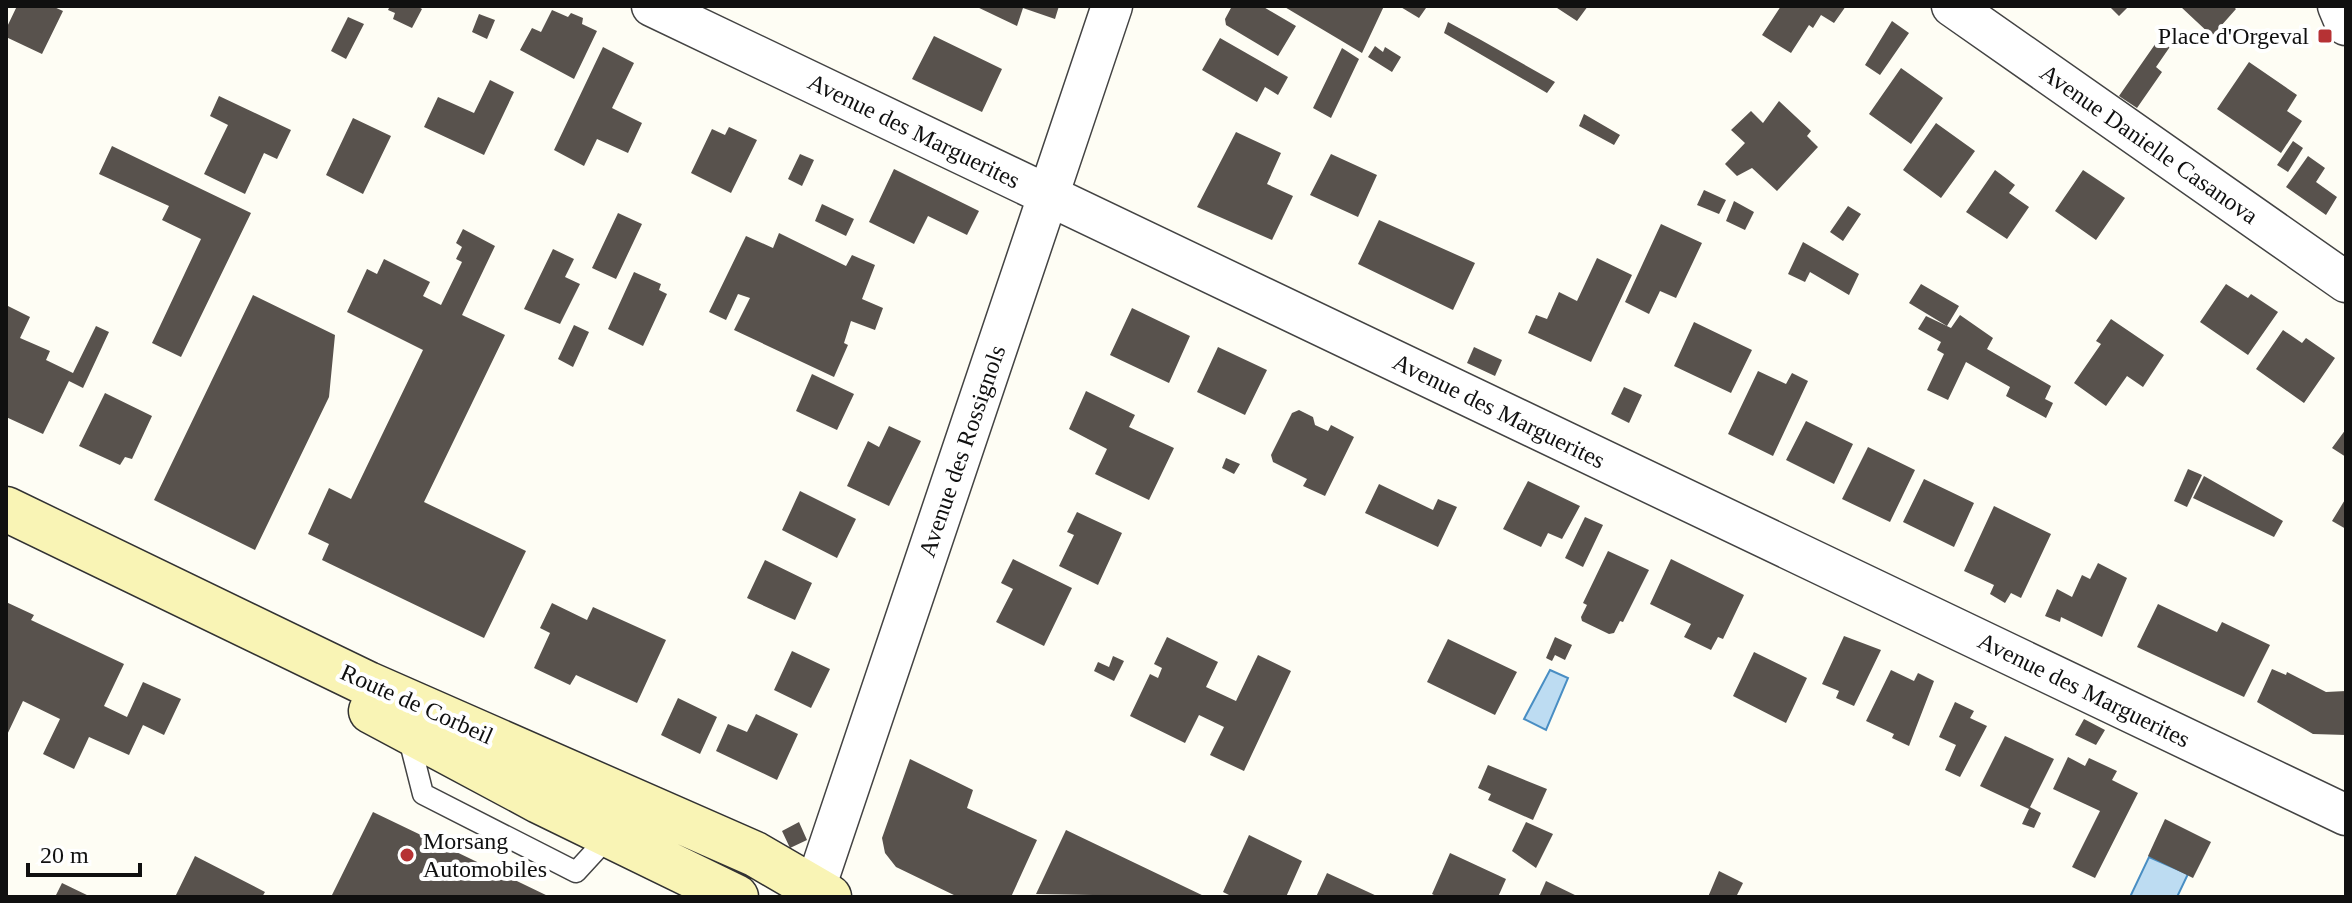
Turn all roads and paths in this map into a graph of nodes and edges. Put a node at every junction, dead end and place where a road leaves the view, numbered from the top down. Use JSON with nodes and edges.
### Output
{"nodes":[{"id":1,"x":652,"y":6,"type":"edge"},
{"id":2,"x":1112,"y":6,"type":"edge"},
{"id":3,"x":1952,"y":6,"type":"edge"},
{"id":4,"x":2338,"y":6,"type":"edge"},
{"id":5,"x":2346,"y":25,"type":"edge"},
{"id":6,"x":1048,"y":196,"type":"junction"},
{"id":7,"x":2346,"y":282,"type":"edge"},
{"id":8,"x":6,"y":509,"type":"edge"},
{"id":9,"x":6,"y":541,"type":"edge"},
{"id":10,"x":2346,"y":815,"type":"edge"},
{"id":11,"x":819,"y":894,"type":"edge"},
{"id":12,"x":736,"y":897,"type":"edge"}],
"edges":[{"from":1,"to":6,"type":"street","name":"Avenue des Marguerites"},
{"from":2,"to":6,"type":"street","name":"Avenue des Rossignols"},
{"from":3,"to":7,"type":"street","name":"Avenue Danielle Casanova"},
{"from":4,"to":5,"type":"street"},
{"from":6,"to":10,"type":"street","name":"Avenue des Marguerites"},
{"from":6,"to":11,"type":"street","name":"Avenue des Rossignols"},
{"from":8,"to":11,"type":"main road","name":"Route de Corbeil"},
{"from":9,"to":12,"type":"main road","name":"Route de Corbeil"}]}
